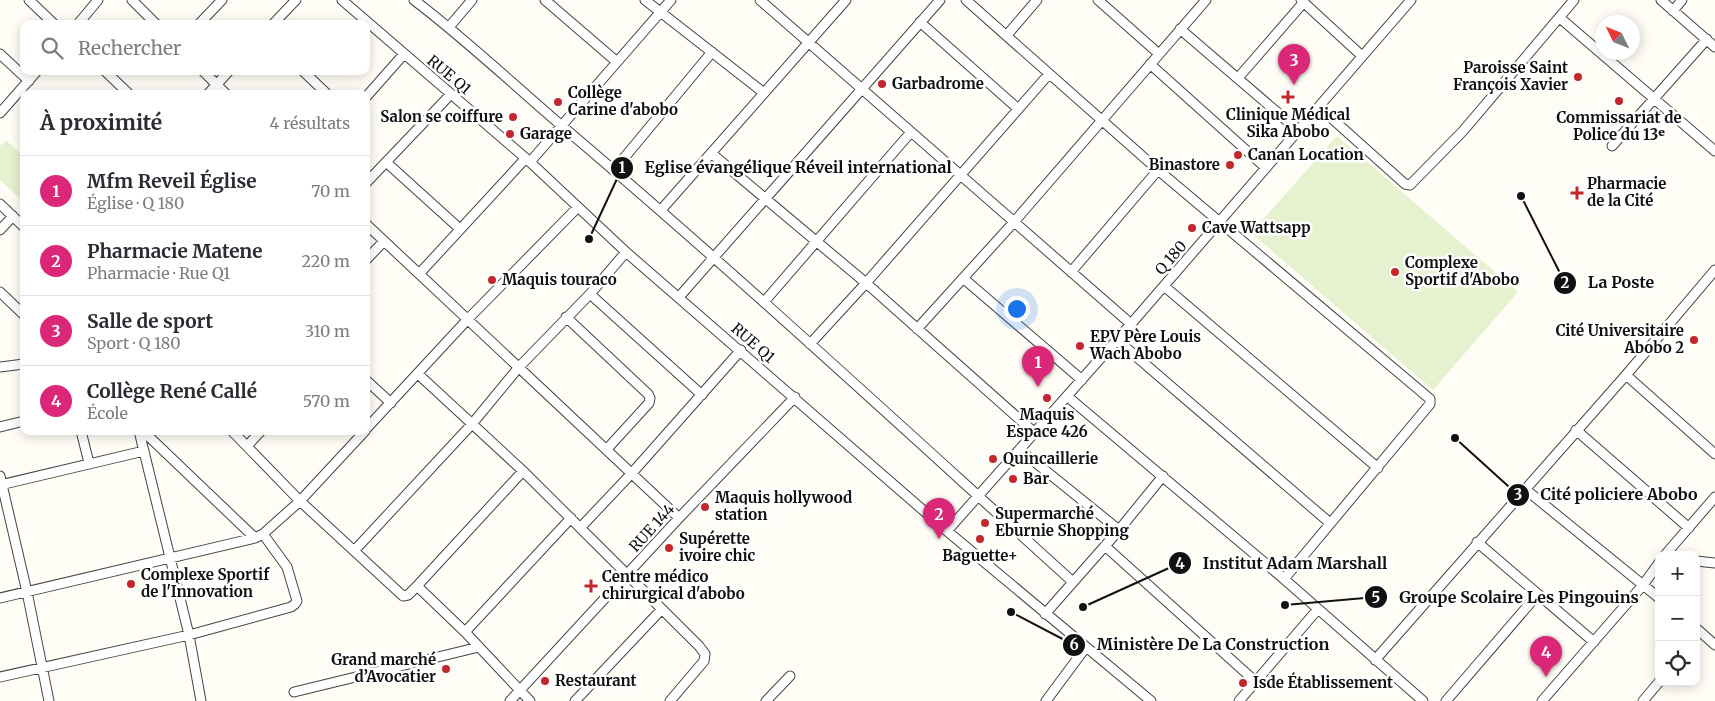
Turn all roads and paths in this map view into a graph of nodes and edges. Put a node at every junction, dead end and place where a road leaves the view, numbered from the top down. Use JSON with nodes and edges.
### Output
{"nodes":[{"id":1,"x":28,"y":0,"type":"edge"},
{"id":2,"x":98,"y":0,"type":"edge"},
{"id":3,"x":132,"y":0,"type":"edge"},
{"id":4,"x":222,"y":0,"type":"edge"},
{"id":5,"x":296,"y":0,"type":"edge"},
{"id":6,"x":342,"y":0,"type":"edge"},
{"id":7,"x":414,"y":0,"type":"edge"},
{"id":8,"x":472,"y":0,"type":"edge"},
{"id":9,"x":545,"y":0,"type":"edge"},
{"id":10,"x":645,"y":0,"type":"edge"},
{"id":11,"x":671,"y":0,"type":"edge"},
{"id":12,"x":760,"y":0,"type":"edge"},
{"id":13,"x":846,"y":0,"type":"edge"},
{"id":14,"x":940,"y":0,"type":"edge"},
{"id":15,"x":966,"y":0,"type":"edge"},
{"id":16,"x":1037,"y":0,"type":"edge"},
{"id":17,"x":1098,"y":0,"type":"edge"},
{"id":18,"x":1411,"y":0,"type":"edge"},
{"id":19,"x":1574,"y":0,"type":"edge"},
{"id":20,"x":1661,"y":0,"type":"edge"},
{"id":21,"x":1682,"y":0,"type":"edge"},
{"id":22,"x":1202,"y":1,"type":"edge"},
{"id":23,"x":1302,"y":1,"type":"edge"},
{"id":24,"x":1673,"y":11,"type":"junction"},
{"id":25,"x":660,"y":13,"type":"junction"},
{"id":26,"x":1560,"y":18,"type":"junction"},
{"id":27,"x":50,"y":20,"type":"edge"},
{"id":28,"x":81,"y":20,"type":"edge"},
{"id":29,"x":152,"y":20,"type":"edge"},
{"id":30,"x":204,"y":20,"type":"edge"},
{"id":31,"x":277,"y":20,"type":"edge"},
{"id":32,"x":360,"y":20,"type":"edge"},
{"id":33,"x":920,"y":22,"type":"junction"},
{"id":34,"x":449,"y":26,"type":"junction"},
{"id":35,"x":370,"y":28,"type":"edge"},
{"id":36,"x":1180,"y":29,"type":"junction"},
{"id":37,"x":1007,"y":35,"type":"junction"},
{"id":38,"x":1707,"y":39,"type":"junction"},
{"id":39,"x":808,"y":43,"type":"junction"},
{"id":40,"x":1715,"y":47,"type":"edge"},
{"id":41,"x":712,"y":52,"type":"junction"},
{"id":42,"x":0,"y":54,"type":"edge"},
{"id":43,"x":404,"y":54,"type":"junction"},
{"id":44,"x":1159,"y":54,"type":"junction"},
{"id":45,"x":1362,"y":56,"type":"junction"},
{"id":46,"x":617,"y":62,"type":"junction"},
{"id":47,"x":1150,"y":64,"type":"junction"},
{"id":48,"x":20,"y":73,"type":"edge"},
{"id":49,"x":1049,"y":74,"type":"junction"},
{"id":50,"x":23,"y":75,"type":"edge"},
{"id":51,"x":34,"y":75,"type":"edge"},
{"id":52,"x":109,"y":75,"type":"edge"},
{"id":53,"x":207,"y":75,"type":"edge"},
{"id":54,"x":225,"y":75,"type":"edge"},
{"id":55,"x":311,"y":75,"type":"edge"},
{"id":56,"x":1238,"y":78,"type":"junction"},
{"id":57,"x":29,"y":81,"type":"junction"},
{"id":58,"x":216,"y":85,"type":"junction"},
{"id":59,"x":862,"y":89,"type":"junction"},
{"id":60,"x":21,"y":90,"type":"edge"},
{"id":61,"x":125,"y":90,"type":"edge"},
{"id":62,"x":212,"y":90,"type":"edge"},
{"id":63,"x":222,"y":90,"type":"edge"},
{"id":64,"x":324,"y":90,"type":"edge"},
{"id":65,"x":20,"y":91,"type":"edge"},
{"id":66,"x":370,"y":92,"type":"edge"},
{"id":67,"x":764,"y":93,"type":"junction"},
{"id":68,"x":451,"y":94,"type":"junction"},
{"id":69,"x":1653,"y":99,"type":"junction"},
{"id":70,"x":1319,"y":107,"type":"junction"},
{"id":71,"x":1017,"y":108,"type":"junction"},
{"id":72,"x":0,"y":113,"type":"edge"},
{"id":73,"x":1102,"y":120,"type":"junction"},
{"id":74,"x":562,"y":126,"type":"junction"},
{"id":75,"x":1298,"y":131,"type":"junction"},
{"id":76,"x":911,"y":132,"type":"junction"},
{"id":77,"x":1612,"y":146,"type":"dead end"},
{"id":78,"x":1715,"y":151,"type":"edge"},
{"id":79,"x":712,"y":152,"type":"junction"},
{"id":80,"x":527,"y":160,"type":"junction"},
{"id":81,"x":386,"y":162,"type":"junction"},
{"id":82,"x":1266,"y":168,"type":"junction"},
{"id":83,"x":614,"y":170,"type":"junction"},
{"id":84,"x":1158,"y":170,"type":"junction"},
{"id":85,"x":960,"y":175,"type":"junction"},
{"id":86,"x":370,"y":179,"type":"edge"},
{"id":87,"x":766,"y":198,"type":"junction"},
{"id":88,"x":0,"y":204,"type":"edge"},
{"id":89,"x":578,"y":207,"type":"junction"},
{"id":90,"x":661,"y":210,"type":"junction"},
{"id":91,"x":13,"y":216,"type":"junction"},
{"id":92,"x":1014,"y":222,"type":"junction"},
{"id":93,"x":20,"y":223,"type":"edge"},
{"id":94,"x":1220,"y":223,"type":"junction"},
{"id":95,"x":370,"y":228,"type":"edge"},
{"id":96,"x":0,"y":230,"type":"edge"},
{"id":97,"x":460,"y":230,"type":"junction"},
{"id":98,"x":816,"y":240,"type":"junction"},
{"id":99,"x":384,"y":241,"type":"junction"},
{"id":100,"x":626,"y":252,"type":"junction"},
{"id":101,"x":370,"y":256,"type":"edge"},
{"id":102,"x":714,"y":257,"type":"junction"},
{"id":103,"x":1715,"y":270,"type":"edge"},
{"id":104,"x":1071,"y":272,"type":"junction"},
{"id":105,"x":419,"y":274,"type":"junction"},
{"id":106,"x":964,"y":278,"type":"junction"},
{"id":107,"x":866,"y":283,"type":"junction"},
{"id":108,"x":1164,"y":286,"type":"junction"},
{"id":109,"x":0,"y":292,"type":"edge"},
{"id":110,"x":590,"y":294,"type":"junction"},
{"id":111,"x":679,"y":297,"type":"junction"},
{"id":112,"x":764,"y":302,"type":"junction"},
{"id":113,"x":20,"y":311,"type":"edge"},
{"id":114,"x":566,"y":317,"type":"junction"},
{"id":115,"x":468,"y":320,"type":"junction"},
{"id":116,"x":1131,"y":324,"type":"junction"},
{"id":117,"x":917,"y":329,"type":"junction"},
{"id":118,"x":1117,"y":340,"type":"junction"},
{"id":119,"x":810,"y":344,"type":"junction"},
{"id":120,"x":741,"y":350,"type":"junction"},
{"id":121,"x":20,"y":365,"type":"edge"},
{"id":122,"x":519,"y":367,"type":"junction"},
{"id":123,"x":0,"y":368,"type":"edge"},
{"id":124,"x":418,"y":374,"type":"junction"},
{"id":125,"x":1626,"y":375,"type":"junction"},
{"id":126,"x":1082,"y":380,"type":"junction"},
{"id":127,"x":370,"y":384,"type":"edge"},
{"id":128,"x":702,"y":395,"type":"junction"},
{"id":129,"x":1068,"y":396,"type":"junction"},
{"id":130,"x":795,"y":397,"type":"junction"},
{"id":131,"x":391,"y":403,"type":"junction"},
{"id":132,"x":20,"y":422,"type":"edge"},
{"id":133,"x":472,"y":424,"type":"junction"},
{"id":134,"x":370,"y":425,"type":"edge"},
{"id":135,"x":0,"y":427,"type":"edge"},
{"id":136,"x":1576,"y":430,"type":"junction"},
{"id":137,"x":1035,"y":433,"type":"junction"},
{"id":138,"x":82,"y":435,"type":"edge"},
{"id":139,"x":140,"y":435,"type":"edge"},
{"id":140,"x":147,"y":435,"type":"edge"},
{"id":141,"x":236,"y":435,"type":"edge"},
{"id":142,"x":257,"y":435,"type":"edge"},
{"id":143,"x":360,"y":435,"type":"edge"},
{"id":144,"x":247,"y":446,"type":"junction"},
{"id":145,"x":607,"y":449,"type":"junction"},
{"id":146,"x":1020,"y":450,"type":"junction"},
{"id":147,"x":144,"y":451,"type":"junction"},
{"id":148,"x":1715,"y":454,"type":"edge"},
{"id":149,"x":89,"y":463,"type":"junction"},
{"id":150,"x":1378,"y":468,"type":"junction"},
{"id":151,"x":522,"y":471,"type":"junction"},
{"id":152,"x":632,"y":473,"type":"junction"},
{"id":153,"x":1163,"y":476,"type":"junction"},
{"id":154,"x":1,"y":482,"type":"edge"},
{"id":155,"x":1525,"y":489,"type":"junction"},
{"id":156,"x":978,"y":496,"type":"junction"},
{"id":157,"x":1715,"y":497,"type":"edge"},
{"id":158,"x":300,"y":501,"type":"junction"},
{"id":159,"x":571,"y":518,"type":"junction"},
{"id":160,"x":679,"y":518,"type":"junction"},
{"id":161,"x":10,"y":521,"type":"junction"},
{"id":162,"x":0,"y":523,"type":"edge"},
{"id":163,"x":1330,"y":523,"type":"junction"},
{"id":164,"x":581,"y":527,"type":"junction"},
{"id":165,"x":1689,"y":528,"type":"junction"},
{"id":166,"x":1119,"y":530,"type":"junction"},
{"id":167,"x":947,"y":531,"type":"junction"},
{"id":168,"x":259,"y":536,"type":"junction"},
{"id":169,"x":1477,"y":542,"type":"junction"},
{"id":170,"x":1105,"y":546,"type":"junction"},
{"id":171,"x":354,"y":551,"type":"junction"},
{"id":172,"x":1669,"y":551,"type":"edge"},
{"id":173,"x":171,"y":559,"type":"junction"},
{"id":174,"x":1700,"y":561,"type":"edge"},
{"id":175,"x":1715,"y":563,"type":"edge"},
{"id":176,"x":1655,"y":568,"type":"edge"},
{"id":177,"x":628,"y":575,"type":"junction"},
{"id":178,"x":1284,"y":579,"type":"junction"},
{"id":179,"x":1073,"y":582,"type":"junction"},
{"id":180,"x":1643,"y":585,"type":"junction"},
{"id":181,"x":417,"y":586,"type":"junction"},
{"id":182,"x":27,"y":592,"type":"junction"},
{"id":183,"x":1538,"y":594,"type":"junction"},
{"id":184,"x":1657,"y":596,"type":"edge"},
{"id":185,"x":0,"y":598,"type":"edge"},
{"id":186,"x":662,"y":609,"type":"junction"},
{"id":187,"x":1318,"y":610,"type":"junction"},
{"id":188,"x":1046,"y":614,"type":"junction"},
{"id":189,"x":465,"y":632,"type":"junction"},
{"id":190,"x":1700,"y":634,"type":"edge"},
{"id":191,"x":189,"y":635,"type":"junction"},
{"id":192,"x":1594,"y":642,"type":"junction"},
{"id":193,"x":1715,"y":645,"type":"edge"},
{"id":194,"x":479,"y":647,"type":"junction"},
{"id":195,"x":1086,"y":647,"type":"junction"},
{"id":196,"x":1375,"y":660,"type":"junction"},
{"id":197,"x":41,"y":666,"type":"junction"},
{"id":198,"x":790,"y":676,"type":"dead end"},
{"id":199,"x":0,"y":677,"type":"edge"},
{"id":200,"x":1256,"y":682,"type":"junction"},
{"id":201,"x":1656,"y":686,"type":"edge"},
{"id":202,"x":520,"y":691,"type":"junction"},
{"id":203,"x":294,"y":692,"type":"dead end"},
{"id":204,"x":49,"y":701,"type":"edge"},
{"id":205,"x":201,"y":701,"type":"edge"},
{"id":206,"x":510,"y":701,"type":"edge"},
{"id":207,"x":530,"y":701,"type":"edge"},
{"id":208,"x":575,"y":701,"type":"edge"},
{"id":209,"x":670,"y":701,"type":"edge"},
{"id":210,"x":766,"y":701,"type":"edge"},
{"id":211,"x":1046,"y":701,"type":"edge"},
{"id":212,"x":1151,"y":701,"type":"edge"},
{"id":213,"x":1239,"y":701,"type":"edge"},
{"id":214,"x":1423,"y":701,"type":"edge"},
{"id":215,"x":1446,"y":701,"type":"edge"},
{"id":216,"x":1542,"y":701,"type":"edge"},
{"id":217,"x":1643,"y":701,"type":"edge"}],
"edges":[{"from":1,"to":27,"type":"street"},
{"from":2,"to":28,"type":"street"},
{"from":3,"to":29,"type":"street"},
{"from":4,"to":30,"type":"street"},
{"from":5,"to":31,"type":"street"},
{"from":6,"to":32,"type":"street","name":"RUE Q1"},
{"from":7,"to":34,"type":"street"},
{"from":8,"to":34,"type":"street"},
{"from":9,"to":46,"type":"street"},
{"from":10,"to":25,"type":"street"},
{"from":11,"to":25,"type":"street"},
{"from":12,"to":39,"type":"street"},
{"from":13,"to":39,"type":"street"},
{"from":14,"to":33,"type":"street"},
{"from":15,"to":37,"type":"street"},
{"from":16,"to":37,"type":"street"},
{"from":17,"to":44,"type":"street"},
{"from":18,"to":45,"type":"street","name":"Q 180"},
{"from":19,"to":26,"type":"street"},
{"from":20,"to":24,"type":"street"},
{"from":21,"to":24,"type":"street"},
{"from":22,"to":36,"type":"street"},
{"from":23,"to":45,"type":"street"},
{"from":23,"to":56,"type":"street"},
{"from":24,"to":38,"type":"street"},
{"from":25,"to":41,"type":"street"},
{"from":25,"to":46,"type":"street"},
{"from":26,"to":69,"type":"street"},
{"from":26,"to":70,"type":"street"},
{"from":33,"to":59,"type":"street"},
{"from":33,"to":71,"type":"street"},
{"from":34,"to":74,"type":"street"},
{"from":35,"to":43,"type":"street","name":"RUE Q1"},
{"from":36,"to":44,"type":"street"},
{"from":36,"to":56,"type":"street"},
{"from":37,"to":49,"type":"street"},
{"from":38,"to":40,"type":"street"},
{"from":38,"to":69,"type":"street"},
{"from":39,"to":59,"type":"street"},
{"from":39,"to":67,"type":"street"},
{"from":41,"to":67,"type":"street"},
{"from":41,"to":83,"type":"street"},
{"from":42,"to":48,"type":"street"},
{"from":43,"to":66,"type":"street"},
{"from":43,"to":68,"type":"street","name":"RUE Q1"},
{"from":44,"to":47,"type":"street"},
{"from":45,"to":70,"type":"street","name":"Q 180"},
{"from":46,"to":74,"type":"street"},
{"from":47,"to":73,"type":"street"},
{"from":47,"to":82,"type":"street"},
{"from":49,"to":71,"type":"street"},
{"from":49,"to":73,"type":"street"},
{"from":50,"to":57,"type":"street"},
{"from":51,"to":57,"type":"street"},
{"from":52,"to":61,"type":"street"},
{"from":53,"to":58,"type":"street"},
{"from":54,"to":58,"type":"street"},
{"from":55,"to":64,"type":"street"},
{"from":56,"to":75,"type":"street"},
{"from":57,"to":60,"type":"street"},
{"from":58,"to":62,"type":"street"},
{"from":58,"to":63,"type":"street"},
{"from":59,"to":76,"type":"street"},
{"from":59,"to":87,"type":"street"},
{"from":65,"to":72,"type":"street"},
{"from":67,"to":79,"type":"street"},
{"from":68,"to":80,"type":"street","name":"RUE Q1"},
{"from":68,"to":81,"type":"street"},
{"from":69,"to":77,"type":"street"},
{"from":69,"to":78,"type":"street"},
{"from":70,"to":75,"type":"street","name":"Q 180"},
{"from":71,"to":85,"type":"street"},
{"from":73,"to":84,"type":"street"},
{"from":73,"to":92,"type":"street"},
{"from":74,"to":80,"type":"street"},
{"from":74,"to":83,"type":"street"},
{"from":75,"to":82,"type":"street","name":"Q 180"},
{"from":76,"to":85,"type":"street"},
{"from":76,"to":98,"type":"street"},
{"from":79,"to":87,"type":"street"},
{"from":79,"to":90,"type":"street"},
{"from":80,"to":89,"type":"street","name":"RUE Q1"},
{"from":80,"to":97,"type":"street"},
{"from":81,"to":86,"type":"street"},
{"from":81,"to":97,"type":"street"},
{"from":82,"to":94,"type":"street","name":"Q 180"},
{"from":83,"to":90,"type":"street"},
{"from":84,"to":94,"type":"street"},
{"from":84,"to":104,"type":"street"},
{"from":85,"to":92,"type":"street"},
{"from":85,"to":107,"type":"street"},
{"from":87,"to":98,"type":"street"},
{"from":87,"to":102,"type":"street"},
{"from":88,"to":91,"type":"street"},
{"from":89,"to":100,"type":"street","name":"RUE Q1"},
{"from":89,"to":115,"type":"street"},
{"from":90,"to":102,"type":"street"},
{"from":91,"to":93,"type":"street"},
{"from":91,"to":96,"type":"street"},
{"from":92,"to":104,"type":"street"},
{"from":92,"to":106,"type":"street"},
{"from":94,"to":108,"type":"street","name":"Q 180"},
{"from":94,"to":150,"type":"street"},
{"from":95,"to":99,"type":"street"},
{"from":97,"to":105,"type":"street"},
{"from":98,"to":107,"type":"street"},
{"from":98,"to":112,"type":"street"},
{"from":99,"to":101,"type":"street"},
{"from":99,"to":105,"type":"street"},
{"from":100,"to":110,"type":"street"},
{"from":100,"to":111,"type":"street","name":"RUE Q1"},
{"from":102,"to":111,"type":"street"},
{"from":102,"to":112,"type":"street"},
{"from":103,"to":125,"type":"street"},
{"from":104,"to":116,"type":"street"},
{"from":105,"to":115,"type":"street"},
{"from":106,"to":117,"type":"street"},
{"from":106,"to":126,"type":"street"},
{"from":107,"to":117,"type":"street"},
{"from":107,"to":119,"type":"street"},
{"from":108,"to":116,"type":"street","name":"Q 180"},
{"from":108,"to":150,"type":"street"},
{"from":109,"to":113,"type":"street"},
{"from":110,"to":114,"type":"street"},
{"from":110,"to":128,"type":"street"},
{"from":111,"to":120,"type":"street","name":"RUE Q1"},
{"from":112,"to":119,"type":"street"},
{"from":114,"to":122,"type":"street"},
{"from":114,"to":145,"type":"street"},
{"from":115,"to":122,"type":"street"},
{"from":115,"to":124,"type":"street"},
{"from":116,"to":118,"type":"street","name":"Q 180"},
{"from":117,"to":137,"type":"street"},
{"from":118,"to":126,"type":"street","name":"Q 180"},
{"from":118,"to":163,"type":"street"},
{"from":119,"to":156,"type":"street"},
{"from":120,"to":128,"type":"street"},
{"from":120,"to":130,"type":"street","name":"RUE Q1"},
{"from":121,"to":123,"type":"street"},
{"from":122,"to":133,"type":"street"},
{"from":122,"to":145,"type":"street"},
{"from":124,"to":131,"type":"street"},
{"from":124,"to":133,"type":"street"},
{"from":125,"to":136,"type":"street"},
{"from":125,"to":148,"type":"street"},
{"from":126,"to":129,"type":"street","name":"Q 180"},
{"from":127,"to":131,"type":"street"},
{"from":128,"to":152,"type":"street"},
{"from":129,"to":137,"type":"street","name":"Q 180"},
{"from":129,"to":153,"type":"street"},
{"from":130,"to":160,"type":"street","name":"RUE 144"},
{"from":130,"to":167,"type":"street","name":"RUE Q1"},
{"from":131,"to":134,"type":"street"},
{"from":132,"to":135,"type":"street"},
{"from":133,"to":151,"type":"street"},
{"from":133,"to":171,"type":"street"},
{"from":136,"to":155,"type":"street"},
{"from":136,"to":165,"type":"street"},
{"from":137,"to":146,"type":"street","name":"Q 180"},
{"from":138,"to":149,"type":"street"},
{"from":139,"to":147,"type":"street"},
{"from":140,"to":168,"type":"street"},
{"from":141,"to":144,"type":"street"},
{"from":142,"to":144,"type":"street"},
{"from":143,"to":158,"type":"street"},
{"from":144,"to":158,"type":"street"},
{"from":145,"to":152,"type":"street"},
{"from":146,"to":156,"type":"street","name":"Q 180"},
{"from":146,"to":166,"type":"street"},
{"from":147,"to":149,"type":"street"},
{"from":147,"to":173,"type":"street"},
{"from":149,"to":154,"type":"street"},
{"from":150,"to":163,"type":"street"},
{"from":151,"to":159,"type":"street"},
{"from":151,"to":181,"type":"street"},
{"from":152,"to":160,"type":"street"},
{"from":152,"to":164,"type":"street"},
{"from":153,"to":166,"type":"street"},
{"from":153,"to":178,"type":"street"},
{"from":154,"to":161,"type":"street"},
{"from":155,"to":169,"type":"street"},
{"from":155,"to":180,"type":"street"},
{"from":156,"to":167,"type":"street","name":"Q 180"},
{"from":156,"to":179,"type":"street"},
{"from":157,"to":165,"type":"street"},
{"from":158,"to":168,"type":"street"},
{"from":158,"to":171,"type":"street"},
{"from":159,"to":164,"type":"street"},
{"from":159,"to":189,"type":"street"},
{"from":160,"to":177,"type":"street","name":"RUE 144"},
{"from":161,"to":162,"type":"street"},
{"from":161,"to":182,"type":"street"},
{"from":163,"to":178,"type":"street"},
{"from":164,"to":177,"type":"street"},
{"from":165,"to":172,"type":"street"},
{"from":166,"to":170,"type":"street"},
{"from":167,"to":188,"type":"street","name":"RUE Q1"},
{"from":168,"to":173,"type":"street"},
{"from":168,"to":191,"type":"street"},
{"from":169,"to":183,"type":"street"},
{"from":169,"to":196,"type":"street"},
{"from":170,"to":179,"type":"street"},
{"from":170,"to":200,"type":"street"},
{"from":171,"to":181,"type":"street"},
{"from":173,"to":182,"type":"street"},
{"from":173,"to":191,"type":"street"},
{"from":174,"to":175,"type":"street"},
{"from":176,"to":180,"type":"street"},
{"from":177,"to":186,"type":"street"},
{"from":177,"to":202,"type":"street","name":"RUE 144"},
{"from":178,"to":187,"type":"street"},
{"from":179,"to":188,"type":"street"},
{"from":180,"to":184,"type":"street"},
{"from":180,"to":192,"type":"street"},
{"from":181,"to":189,"type":"street"},
{"from":182,"to":185,"type":"street"},
{"from":182,"to":197,"type":"street"},
{"from":183,"to":192,"type":"street"},
{"from":183,"to":215,"type":"street"},
{"from":186,"to":208,"type":"street"},
{"from":186,"to":209,"type":"street"},
{"from":187,"to":196,"type":"street"},
{"from":187,"to":200,"type":"street"},
{"from":188,"to":195,"type":"street","name":"RUE Q1"},
{"from":189,"to":194,"type":"street"},
{"from":190,"to":193,"type":"street"},
{"from":191,"to":197,"type":"street"},
{"from":191,"to":205,"type":"street"},
{"from":192,"to":216,"type":"street"},
{"from":194,"to":202,"type":"street"},
{"from":194,"to":203,"type":"street"},
{"from":195,"to":211,"type":"street"},
{"from":195,"to":212,"type":"street","name":"RUE Q1"},
{"from":196,"to":214,"type":"street"},
{"from":197,"to":199,"type":"street"},
{"from":197,"to":204,"type":"street"},
{"from":198,"to":210,"type":"street"},
{"from":200,"to":213,"type":"street"},
{"from":201,"to":217,"type":"street"},
{"from":202,"to":206,"type":"street","name":"RUE 144"},
{"from":202,"to":207,"type":"street"}]}
